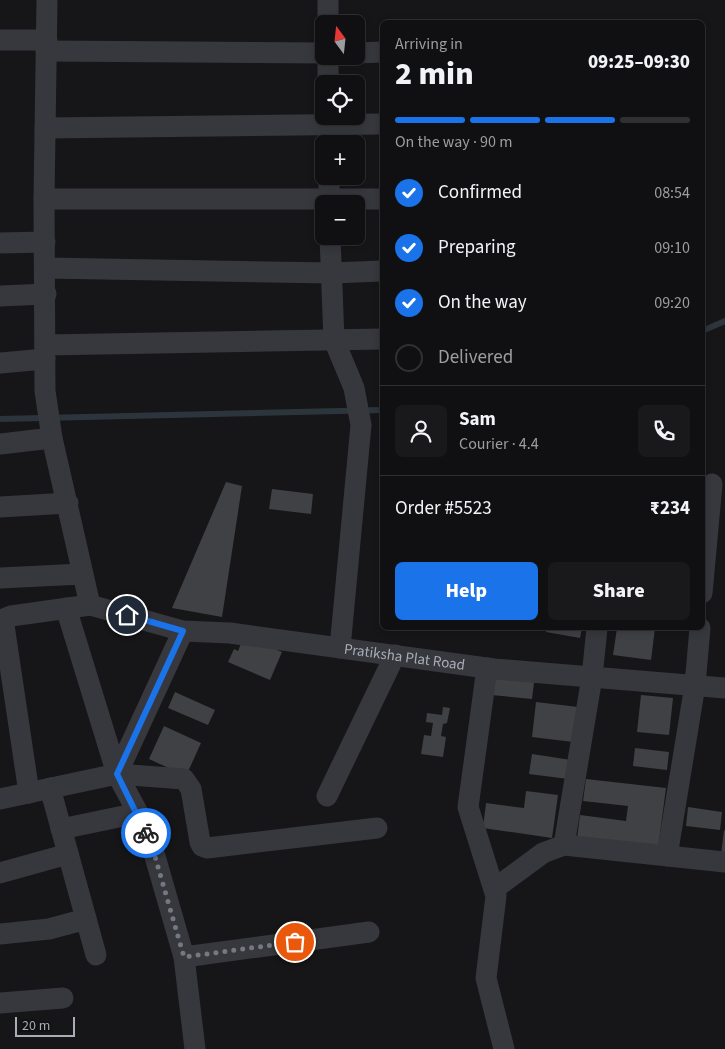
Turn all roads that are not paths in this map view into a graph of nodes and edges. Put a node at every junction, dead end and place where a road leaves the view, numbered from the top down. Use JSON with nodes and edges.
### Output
{"nodes":[{"id":1,"x":47,"y":0,"type":"edge"},
{"id":2,"x":328,"y":0,"type":"edge"},
{"id":3,"x":328,"y":15,"type":"edge"},
{"id":4,"x":0,"y":40,"type":"edge"},
{"id":5,"x":46,"y":46,"type":"junction"},
{"id":6,"x":365,"y":52,"type":"edge"},
{"id":7,"x":380,"y":52,"type":"edge"},
{"id":8,"x":315,"y":53,"type":"edge"},
{"id":9,"x":380,"y":124,"type":"edge"},
{"id":10,"x":45,"y":128,"type":"junction"},
{"id":11,"x":329,"y":128,"type":"edge"},
{"id":12,"x":44,"y":199,"type":"junction"},
{"id":13,"x":380,"y":199,"type":"edge"},
{"id":14,"x":365,"y":200,"type":"edge"},
{"id":15,"x":315,"y":201,"type":"edge"},
{"id":16,"x":45,"y":242,"type":"junction"},
{"id":17,"x":0,"y":243,"type":"edge"},
{"id":18,"x":330,"y":245,"type":"edge"},
{"id":19,"x":46,"y":268,"type":"junction"},
{"id":20,"x":380,"y":271,"type":"edge"},
{"id":21,"x":332,"y":273,"type":"junction"},
{"id":22,"x":46,"y":294,"type":"junction"},
{"id":23,"x":0,"y":296,"type":"edge"},
{"id":24,"x":334,"y":340,"type":"junction"},
{"id":25,"x":380,"y":340,"type":"edge"},
{"id":26,"x":45,"y":352,"type":"junction"},
{"id":27,"x":0,"y":363,"type":"edge"},
{"id":28,"x":51,"y":430,"type":"junction"},
{"id":29,"x":0,"y":444,"type":"edge"},
{"id":30,"x":712,"y":484,"type":"dead end"},
{"id":31,"x":68,"y":503,"type":"junction"},
{"id":32,"x":0,"y":507,"type":"edge"},
{"id":33,"x":705,"y":560,"type":"edge"},
{"id":34,"x":82,"y":574,"type":"junction"},
{"id":35,"x":0,"y":578,"type":"edge"},
{"id":36,"x":90,"y":605,"type":"junction"},
{"id":37,"x":66,"y":608,"type":"junction"},
{"id":38,"x":597,"y":630,"type":"edge"},
{"id":39,"x":700,"y":630,"type":"edge"},
{"id":40,"x":183,"y":631,"type":"junction"},
{"id":41,"x":340,"y":648,"type":"junction"},
{"id":42,"x":394,"y":655,"type":"junction"},
{"id":43,"x":487,"y":668,"type":"junction"},
{"id":44,"x":592,"y":677,"type":"junction"},
{"id":45,"x":695,"y":685,"type":"junction"},
{"id":46,"x":725,"y":688,"type":"edge"},
{"id":47,"x":117,"y":774,"type":"junction"},
{"id":48,"x":50,"y":788,"type":"junction"},
{"id":49,"x":28,"y":793,"type":"junction"},
{"id":50,"x":326,"y":796,"type":"dead end"},
{"id":51,"x":0,"y":799,"type":"edge"},
{"id":52,"x":138,"y":813,"type":"junction"},
{"id":53,"x":377,"y":828,"type":"dead end"},
{"id":54,"x":62,"y":829,"type":"junction"},
{"id":55,"x":564,"y":845,"type":"junction"},
{"id":56,"x":68,"y":854,"type":"junction"},
{"id":57,"x":668,"y":856,"type":"junction"},
{"id":58,"x":725,"y":862,"type":"edge"},
{"id":59,"x":0,"y":872,"type":"edge"},
{"id":60,"x":494,"y":888,"type":"junction"},
{"id":61,"x":86,"y":919,"type":"junction"},
{"id":62,"x":369,"y":932,"type":"dead end"},
{"id":63,"x":0,"y":934,"type":"edge"},
{"id":64,"x":96,"y":955,"type":"dead end"},
{"id":65,"x":184,"y":957,"type":"junction"},
{"id":66,"x":63,"y":998,"type":"dead end"},
{"id":67,"x":0,"y":1003,"type":"edge"},
{"id":68,"x":195,"y":1049,"type":"edge"},
{"id":69,"x":504,"y":1049,"type":"edge"}],
"edges":[{"from":1,"to":5,"type":"street"},
{"from":2,"to":3,"type":"street"},
{"from":4,"to":5,"type":"street"},
{"from":5,"to":8,"type":"street"},
{"from":5,"to":10,"type":"street"},
{"from":6,"to":7,"type":"street"},
{"from":9,"to":11,"type":"street"},
{"from":10,"to":11,"type":"street"},
{"from":10,"to":12,"type":"street"},
{"from":12,"to":15,"type":"street"},
{"from":12,"to":16,"type":"street"},
{"from":13,"to":14,"type":"street"},
{"from":16,"to":17,"type":"street"},
{"from":16,"to":19,"type":"street"},
{"from":18,"to":21,"type":"street"},
{"from":19,"to":21,"type":"street"},
{"from":19,"to":22,"type":"street"},
{"from":20,"to":21,"type":"street"},
{"from":21,"to":24,"type":"street"},
{"from":22,"to":23,"type":"street"},
{"from":22,"to":26,"type":"street"},
{"from":24,"to":25,"type":"street"},
{"from":24,"to":26,"type":"street"},
{"from":24,"to":41,"type":"street"},
{"from":26,"to":27,"type":"street"},
{"from":26,"to":28,"type":"street"},
{"from":28,"to":29,"type":"street"},
{"from":28,"to":31,"type":"street"},
{"from":30,"to":33,"type":"street"},
{"from":31,"to":32,"type":"street"},
{"from":31,"to":34,"type":"street"},
{"from":34,"to":35,"type":"street"},
{"from":34,"to":36,"type":"street"},
{"from":36,"to":37,"type":"street"},
{"from":36,"to":40,"type":"street","name":"Pratiksha Plat Road"},
{"from":37,"to":47,"type":"street"},
{"from":37,"to":49,"type":"street"},
{"from":38,"to":44,"type":"street"},
{"from":39,"to":45,"type":"street"},
{"from":40,"to":41,"type":"street","name":"Pratiksha Plat Road"},
{"from":40,"to":47,"type":"street"},
{"from":41,"to":42,"type":"street","name":"Pratiksha Plat Road"},
{"from":42,"to":43,"type":"street","name":"Pratiksha Plat Road"},
{"from":42,"to":50,"type":"street"},
{"from":43,"to":44,"type":"street","name":"Pratiksha Plat Road"},
{"from":43,"to":60,"type":"street"},
{"from":44,"to":45,"type":"street","name":"Pratiksha Plat Road"},
{"from":44,"to":55,"type":"street"},
{"from":45,"to":46,"type":"street","name":"Pratiksha Plat Road"},
{"from":45,"to":57,"type":"street"},
{"from":47,"to":48,"type":"street"},
{"from":47,"to":52,"type":"street"},
{"from":47,"to":53,"type":"street"},
{"from":48,"to":49,"type":"street"},
{"from":48,"to":54,"type":"street"},
{"from":49,"to":51,"type":"street"},
{"from":52,"to":54,"type":"street"},
{"from":52,"to":65,"type":"street"},
{"from":54,"to":56,"type":"street"},
{"from":55,"to":57,"type":"street"},
{"from":55,"to":60,"type":"street"},
{"from":56,"to":59,"type":"street"},
{"from":56,"to":61,"type":"street"},
{"from":57,"to":58,"type":"street"},
{"from":60,"to":69,"type":"street"},
{"from":61,"to":63,"type":"street"},
{"from":61,"to":64,"type":"street"},
{"from":62,"to":65,"type":"street"},
{"from":65,"to":68,"type":"street"},
{"from":66,"to":67,"type":"street"}]}
